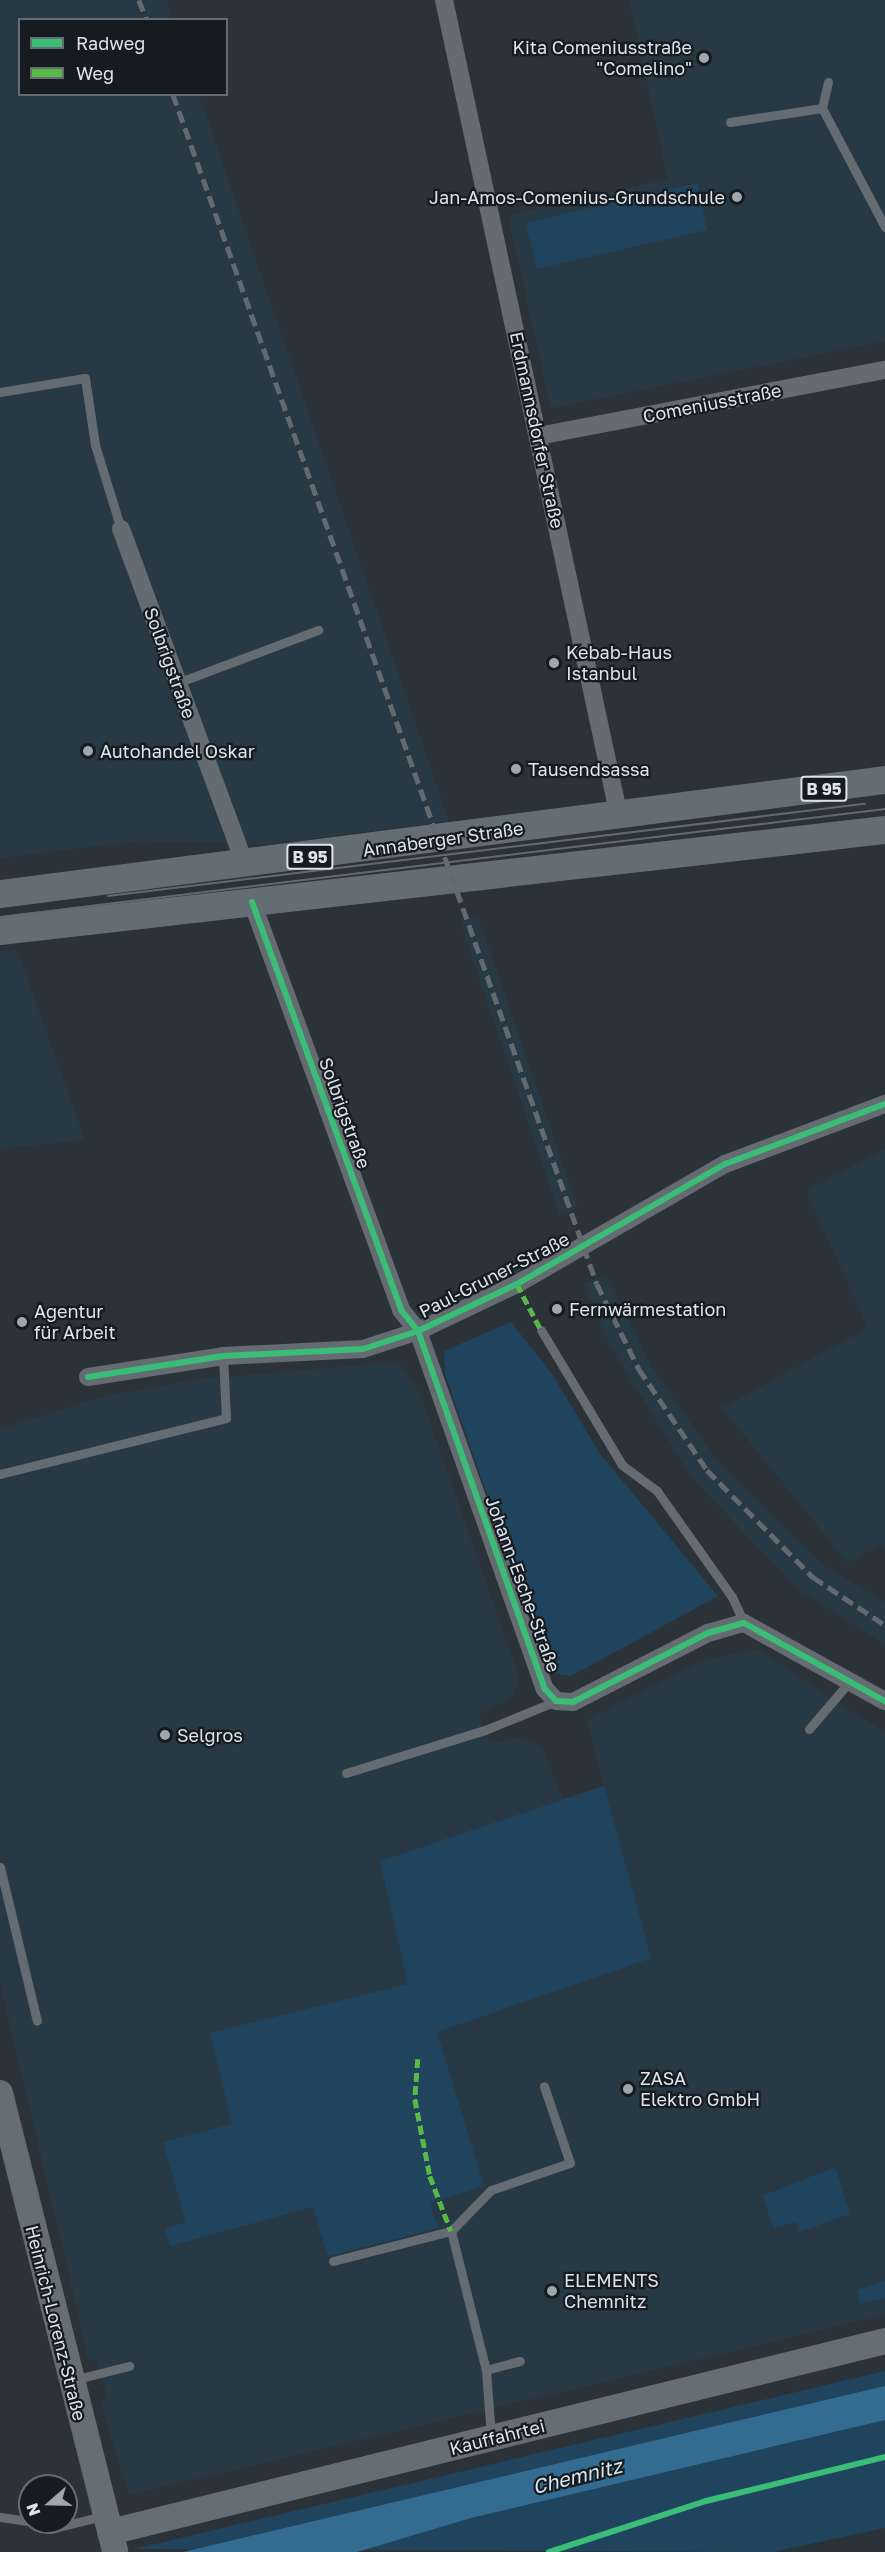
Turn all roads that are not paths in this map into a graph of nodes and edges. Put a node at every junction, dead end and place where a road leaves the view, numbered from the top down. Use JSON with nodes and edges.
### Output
{"nodes":[{"id":1,"x":444,"y":0,"type":"edge"},
{"id":2,"x":828,"y":82,"type":"dead end"},
{"id":3,"x":822,"y":108,"type":"junction"},
{"id":4,"x":730,"y":122,"type":"dead end"},
{"id":5,"x":885,"y":227,"type":"edge"},
{"id":6,"x":885,"y":370,"type":"edge"},
{"id":7,"x":0,"y":392,"type":"edge"},
{"id":8,"x":538,"y":436,"type":"junction"},
{"id":9,"x":121,"y":529,"type":"joint"},
{"id":10,"x":318,"y":630,"type":"dead end"},
{"id":11,"x":177,"y":683,"type":"junction"},
{"id":12,"x":885,"y":780,"type":"edge"},
{"id":13,"x":619,"y":816,"type":"junction"},
{"id":14,"x":885,"y":830,"type":"edge"},
{"id":15,"x":627,"y":860,"type":"junction"},
{"id":16,"x":245,"y":865,"type":"junction"},
{"id":17,"x":0,"y":894,"type":"edge"},
{"id":18,"x":252,"y":902,"type":"junction"},
{"id":19,"x":0,"y":930,"type":"edge"},
{"id":20,"x":885,"y":1104,"type":"edge"},
{"id":21,"x":541,"y":1330,"type":"dead end"},
{"id":22,"x":417,"y":1331,"type":"junction"},
{"id":23,"x":223,"y":1356,"type":"junction"},
{"id":24,"x":88,"y":1377,"type":"dead end"},
{"id":25,"x":0,"y":1474,"type":"edge"},
{"id":26,"x":744,"y":1623,"type":"junction"},
{"id":27,"x":850,"y":1681,"type":"junction"},
{"id":28,"x":556,"y":1701,"type":"junction"},
{"id":29,"x":885,"y":1701,"type":"edge"},
{"id":30,"x":809,"y":1729,"type":"dead end"},
{"id":31,"x":346,"y":1773,"type":"dead end"},
{"id":32,"x":0,"y":1867,"type":"edge"},
{"id":33,"x":37,"y":2022,"type":"dead end"},
{"id":34,"x":544,"y":2086,"type":"dead end"},
{"id":35,"x":0,"y":2093,"type":"edge"},
{"id":36,"x":451,"y":2231,"type":"junction"},
{"id":37,"x":333,"y":2261,"type":"dead end"},
{"id":38,"x":885,"y":2341,"type":"edge"},
{"id":39,"x":520,"y":2361,"type":"dead end"},
{"id":40,"x":129,"y":2366,"type":"dead end"},
{"id":41,"x":486,"y":2370,"type":"junction"},
{"id":42,"x":71,"y":2381,"type":"junction"},
{"id":43,"x":491,"y":2438,"type":"junction"},
{"id":44,"x":0,"y":2517,"type":"edge"},
{"id":45,"x":18,"y":2520,"type":"edge"},
{"id":46,"x":78,"y":2531,"type":"edge"},
{"id":47,"x":110,"y":2533,"type":"edge"}],
"edges":[{"from":1,"to":8,"type":"street","name":"Erdmannsdorfer Straße"},
{"from":2,"to":3,"type":"lane"},
{"from":3,"to":4,"type":"lane"},
{"from":3,"to":5,"type":"lane"},
{"from":6,"to":8,"type":"street","name":"Comeniusstraße"},
{"from":7,"to":9,"type":"lane"},
{"from":8,"to":13,"type":"street","name":"Erdmannsdorfer Straße"},
{"from":9,"to":11,"type":"street","name":"Solbrigstraße"},
{"from":10,"to":11,"type":"lane"},
{"from":11,"to":16,"type":"street","name":"Solbrigstraße"},
{"from":12,"to":13,"type":"main road","name":"Annaberger Straße","number":"B 95"},
{"from":13,"to":15,"type":"main road","name":"Erdmannsdorfer Straße"},
{"from":13,"to":16,"type":"main road","name":"Annaberger Straße","number":"B 95"},
{"from":14,"to":15,"type":"main road","number":"B 95"},
{"from":15,"to":18,"type":"main road","number":"B 95"},
{"from":16,"to":17,"type":"main road","name":"Annaberger Straße","number":"B 95"},
{"from":18,"to":19,"type":"main road","number":"B 95"},
{"from":18,"to":22,"type":"street","name":"Solbrigstraße"},
{"from":20,"to":22,"type":"street","name":"Paul-Gruner-Straße"},
{"from":21,"to":26,"type":"lane"},
{"from":22,"to":23,"type":"street","name":"Paul-Gruner-Straße"},
{"from":22,"to":28,"type":"street","name":"Johann-Esche-Straße"},
{"from":23,"to":24,"type":"street","name":"Paul-Gruner-Straße"},
{"from":23,"to":25,"type":"lane"},
{"from":26,"to":27,"type":"street"},
{"from":26,"to":28,"type":"street"},
{"from":27,"to":29,"type":"street"},
{"from":27,"to":30,"type":"lane"},
{"from":28,"to":31,"type":"lane"},
{"from":32,"to":33,"type":"lane"},
{"from":34,"to":36,"type":"lane"},
{"from":35,"to":42,"type":"street","name":"Heinrich-Lorenz-Straße"},
{"from":36,"to":37,"type":"lane"},
{"from":36,"to":41,"type":"lane"},
{"from":38,"to":43,"type":"street","name":"Kauffahrtei"},
{"from":39,"to":41,"type":"lane"},
{"from":40,"to":42,"type":"lane"},
{"from":41,"to":43,"type":"lane"},
{"from":42,"to":47,"type":"street","name":"Heinrich-Lorenz-Straße"},
{"from":43,"to":47,"type":"street","name":"Kauffahrtei"},
{"from":44,"to":45,"type":"lane"},
{"from":46,"to":47,"type":"lane"}]}
